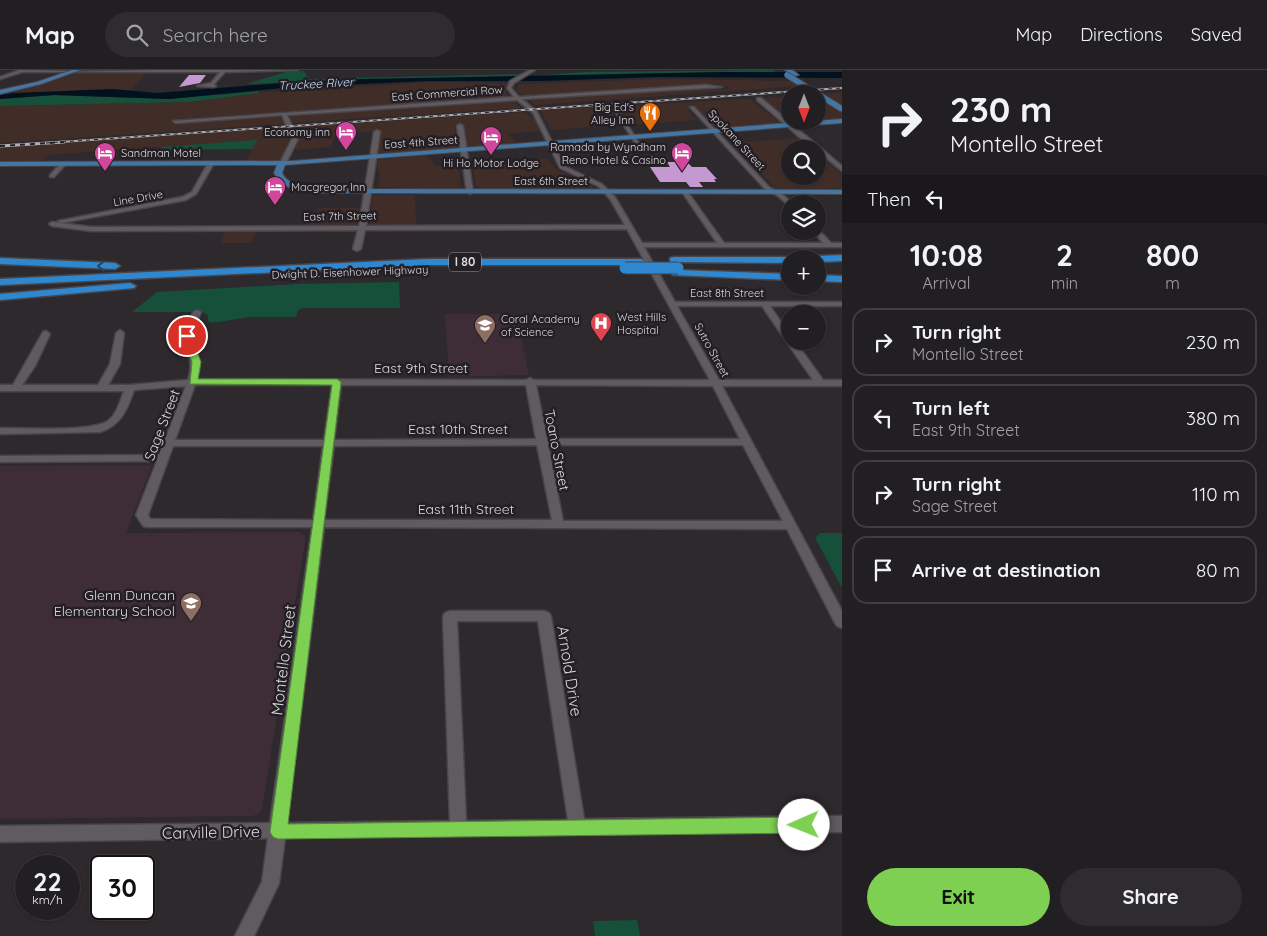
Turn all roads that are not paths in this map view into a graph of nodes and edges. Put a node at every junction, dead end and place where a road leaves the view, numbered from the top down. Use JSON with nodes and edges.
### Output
{"nodes":[{"id":1,"x":23,"y":70,"type":"edge"},
{"id":2,"x":296,"y":70,"type":"edge"},
{"id":3,"x":533,"y":70,"type":"edge"},
{"id":4,"x":538,"y":70,"type":"edge"},
{"id":5,"x":779,"y":70,"type":"edge"},
{"id":6,"x":71,"y":71,"type":"edge"},
{"id":7,"x":224,"y":71,"type":"edge"},
{"id":8,"x":788,"y":73,"type":"edge"},
{"id":9,"x":0,"y":78,"type":"edge"},
{"id":10,"x":212,"y":84,"type":"dead end"},
{"id":11,"x":720,"y":87,"type":"dead end"},
{"id":12,"x":0,"y":91,"type":"edge"},
{"id":13,"x":511,"y":91,"type":"junction"},
{"id":14,"x":517,"y":98,"type":"junction"},
{"id":15,"x":759,"y":99,"type":"dead end"},
{"id":16,"x":842,"y":102,"type":"edge"},
{"id":17,"x":692,"y":108,"type":"dead end"},
{"id":18,"x":842,"y":109,"type":"edge"},
{"id":19,"x":284,"y":114,"type":"junction"},
{"id":20,"x":618,"y":114,"type":"dead end"},
{"id":21,"x":781,"y":117,"type":"edge"},
{"id":22,"x":176,"y":121,"type":"dead end"},
{"id":23,"x":842,"y":121,"type":"edge"},
{"id":24,"x":826,"y":122,"type":"edge"},
{"id":25,"x":460,"y":126,"type":"dead end"},
{"id":26,"x":781,"y":126,"type":"edge"},
{"id":27,"x":796,"y":130,"type":"edge"},
{"id":28,"x":713,"y":131,"type":"junction"},
{"id":29,"x":377,"y":132,"type":"dead end"},
{"id":30,"x":633,"y":137,"type":"junction"},
{"id":31,"x":807,"y":140,"type":"edge"},
{"id":32,"x":550,"y":143,"type":"junction"},
{"id":33,"x":463,"y":150,"type":"junction"},
{"id":34,"x":642,"y":150,"type":"dead end"},
{"id":35,"x":826,"y":156,"type":"edge"},
{"id":36,"x":373,"y":157,"type":"junction"},
{"id":37,"x":841,"y":158,"type":"dead end"},
{"id":38,"x":830,"y":159,"type":"junction"},
{"id":39,"x":283,"y":163,"type":"junction"},
{"id":40,"x":0,"y":164,"type":"edge"},
{"id":41,"x":62,"y":165,"type":"junction"},
{"id":42,"x":210,"y":165,"type":"junction"},
{"id":43,"x":842,"y":169,"type":"edge"},
{"id":44,"x":52,"y":176,"type":"dead end"},
{"id":45,"x":368,"y":191,"type":"junction"},
{"id":46,"x":470,"y":192,"type":"junction"},
{"id":47,"x":609,"y":192,"type":"junction"},
{"id":48,"x":685,"y":192,"type":"junction"},
{"id":49,"x":775,"y":192,"type":"junction"},
{"id":50,"x":842,"y":192,"type":"edge"},
{"id":51,"x":781,"y":197,"type":"edge"},
{"id":52,"x":52,"y":224,"type":"joint"},
{"id":53,"x":628,"y":227,"type":"junction"},
{"id":54,"x":361,"y":228,"type":"junction"},
{"id":55,"x":824,"y":240,"type":"edge"},
{"id":56,"x":638,"y":245,"type":"junction"},
{"id":57,"x":722,"y":245,"type":"junction"},
{"id":58,"x":829,"y":245,"type":"junction"},
{"id":59,"x":842,"y":245,"type":"edge"},
{"id":60,"x":357,"y":249,"type":"dead end"},
{"id":61,"x":842,"y":258,"type":"edge"},
{"id":62,"x":0,"y":259,"type":"edge"},
{"id":63,"x":826,"y":259,"type":"edge"},
{"id":64,"x":781,"y":260,"type":"edge"},
{"id":65,"x":781,"y":264,"type":"edge"},
{"id":66,"x":826,"y":264,"type":"edge"},
{"id":67,"x":842,"y":264,"type":"edge"},
{"id":68,"x":676,"y":266,"type":"junction"},
{"id":69,"x":625,"y":267,"type":"junction"},
{"id":70,"x":307,"y":268,"type":"junction"},
{"id":71,"x":781,"y":270,"type":"edge"},
{"id":72,"x":826,"y":270,"type":"edge"},
{"id":73,"x":842,"y":270,"type":"edge"},
{"id":74,"x":781,"y":276,"type":"edge"},
{"id":75,"x":198,"y":278,"type":"junction"},
{"id":76,"x":826,"y":278,"type":"edge"},
{"id":77,"x":842,"y":279,"type":"edge"},
{"id":78,"x":0,"y":282,"type":"edge"},
{"id":79,"x":0,"y":288,"type":"edge"},
{"id":80,"x":0,"y":297,"type":"edge"},
{"id":81,"x":672,"y":304,"type":"junction"},
{"id":82,"x":764,"y":304,"type":"junction"},
{"id":83,"x":842,"y":304,"type":"edge"},
{"id":84,"x":197,"y":312,"type":"dead end"},
{"id":85,"x":781,"y":328,"type":"edge"},
{"id":86,"x":120,"y":333,"type":"dead end"},
{"id":87,"x":46,"y":334,"type":"dead end"},
{"id":88,"x":796,"y":350,"type":"edge"},
{"id":89,"x":715,"y":381,"type":"junction"},
{"id":90,"x":193,"y":382,"type":"junction"},
{"id":91,"x":337,"y":382,"type":"junction"},
{"id":92,"x":530,"y":382,"type":"junction"},
{"id":93,"x":820,"y":383,"type":"junction"},
{"id":94,"x":842,"y":383,"type":"edge"},
{"id":95,"x":102,"y":387,"type":"junction"},
{"id":96,"x":0,"y":388,"type":"edge"},
{"id":97,"x":16,"y":388,"type":"junction"},
{"id":98,"x":130,"y":388,"type":"junction"},
{"id":99,"x":0,"y":431,"type":"edge"},
{"id":100,"x":542,"y":442,"type":"junction"},
{"id":101,"x":747,"y":442,"type":"junction"},
{"id":102,"x":169,"y":443,"type":"junction"},
{"id":103,"x":328,"y":443,"type":"junction"},
{"id":104,"x":164,"y":458,"type":"junction"},
{"id":105,"x":0,"y":459,"type":"edge"},
{"id":106,"x":143,"y":520,"type":"joint"},
{"id":107,"x":558,"y":524,"type":"junction"},
{"id":108,"x":316,"y":525,"type":"junction"},
{"id":109,"x":791,"y":525,"type":"junction"},
{"id":110,"x":842,"y":623,"type":"edge"},
{"id":111,"x":842,"y":824,"type":"edge"},
{"id":112,"x":577,"y":828,"type":"junction"},
{"id":113,"x":458,"y":829,"type":"junction"},
{"id":114,"x":278,"y":832,"type":"junction"},
{"id":115,"x":0,"y":834,"type":"edge"},
{"id":116,"x":244,"y":936,"type":"edge"}],
"edges":[{"from":1,"to":6,"type":"street"},
{"from":1,"to":9,"type":"street"},
{"from":2,"to":7,"type":"street"},
{"from":3,"to":13,"type":"street"},
{"from":4,"to":13,"type":"street"},
{"from":5,"to":8,"type":"main road"},
{"from":6,"to":7,"type":"street"},
{"from":6,"to":12,"type":"main road"},
{"from":6,"to":12,"type":"main road"},
{"from":7,"to":10,"type":"street"},
{"from":8,"to":16,"type":"main road"},
{"from":8,"to":18,"type":"main road","bridge":true},
{"from":11,"to":14,"type":"street","name":"East Commercial Row"},
{"from":13,"to":14,"type":"street"},
{"from":14,"to":19,"type":"street","name":"East Commercial Row"},
{"from":14,"to":32,"type":"street"},
{"from":15,"to":21,"type":"street"},
{"from":17,"to":28,"type":"street","name":"Spokane Street"},
{"from":19,"to":22,"type":"street","name":"East Commercial Row"},
{"from":19,"to":39,"type":"street"},
{"from":20,"to":30,"type":"street"},
{"from":23,"to":24,"type":"main road","name":"East 4th Street"},
{"from":25,"to":33,"type":"street"},
{"from":26,"to":28,"type":"main road","name":"East 4th Street"},
{"from":27,"to":31,"type":"street"},
{"from":28,"to":30,"type":"main road","name":"East 4th Street"},
{"from":28,"to":49,"type":"street","name":"Spokane Street"},
{"from":29,"to":36,"type":"street"},
{"from":30,"to":32,"type":"main road","name":"East 4th Street"},
{"from":30,"to":34,"type":"street"},
{"from":32,"to":33,"type":"main road","name":"East 4th Street"},
{"from":32,"to":47,"type":"street"},
{"from":33,"to":36,"type":"main road","name":"East 4th Street"},
{"from":33,"to":46,"type":"street"},
{"from":35,"to":38,"type":"street"},
{"from":36,"to":39,"type":"main road","name":"East 4th Street"},
{"from":36,"to":45,"type":"street"},
{"from":37,"to":38,"type":"street"},
{"from":38,"to":43,"type":"street"},
{"from":39,"to":42,"type":"main road","name":"East 4th Street"},
{"from":39,"to":45,"type":"main road","name":"East 6th Street"},
{"from":40,"to":41,"type":"main road","name":"East 4th Street"},
{"from":41,"to":42,"type":"main road","name":"East 4th Street"},
{"from":41,"to":44,"type":"street"},
{"from":42,"to":52,"type":"street","name":"Line Drive"},
{"from":45,"to":46,"type":"main road","name":"East 6th Street"},
{"from":45,"to":54,"type":"street"},
{"from":46,"to":47,"type":"main road","name":"East 6th Street"},
{"from":47,"to":48,"type":"main road","name":"East 6th Street"},
{"from":47,"to":53,"type":"street","name":"Sutro Street"},
{"from":48,"to":49,"type":"main road","name":"East 6th Street"},
{"from":48,"to":57,"type":"street"},
{"from":49,"to":50,"type":"main road","name":"East 6th Street"},
{"from":49,"to":51,"type":"street","name":"Spokane Street"},
{"from":52,"to":54,"type":"street","name":"East 7th Street"},
{"from":53,"to":54,"type":"street","name":"East 7th Street"},
{"from":53,"to":56,"type":"street","name":"Sutro Street"},
{"from":54,"to":60,"type":"street"},
{"from":55,"to":58,"type":"street"},
{"from":56,"to":57,"type":"street"},
{"from":56,"to":81,"type":"street","name":"Sutro Street"},
{"from":57,"to":58,"type":"street"},
{"from":58,"to":59,"type":"street"},
{"from":61,"to":63,"type":"highway"},
{"from":70,"to":62,"type":"highway","one_way":true},
{"from":64,"to":68,"type":"highway"},
{"from":65,"to":68,"type":"highway","name":"Dwight D. Eisenhower Highway","number":"I 80"},
{"from":66,"to":67,"type":"highway"},
{"from":68,"to":69,"type":"highway"},
{"from":68,"to":69,"type":"highway","name":"Dwight D. Eisenhower Highway","number":"I 80"},
{"from":68,"to":71,"type":"highway","name":"Dwight D. Eisenhower Highway","number":"I 80"},
{"from":68,"to":74,"type":"highway"},
{"from":69,"to":70,"type":"highway","name":"Dwight D. Eisenhower Highway","number":"I 80"},
{"from":69,"to":75,"type":"highway","name":"Dwight D. Eisenhower Highway","number":"I 80"},
{"from":70,"to":78,"type":"highway","name":"Dwight D. Eisenhower Highway","number":"I 80"},
{"from":72,"to":73,"type":"highway"},
{"from":75,"to":79,"type":"highway","name":"Dwight D. Eisenhower Highway","number":"I 80"},
{"from":75,"to":80,"type":"highway"},
{"from":76,"to":77,"type":"highway"},
{"from":81,"to":82,"type":"street","name":"East 8th Street"},
{"from":81,"to":89,"type":"street","name":"Sutro Street"},
{"from":82,"to":83,"type":"street","name":"East 8th Street"},
{"from":82,"to":85,"type":"street"},
{"from":84,"to":90,"type":"street","name":"Sage Street"},
{"from":86,"to":95,"type":"street"},
{"from":87,"to":97,"type":"street"},
{"from":88,"to":93,"type":"street"},
{"from":89,"to":92,"type":"street","name":"East 9th Street"},
{"from":89,"to":93,"type":"street","name":"East 9th Street"},
{"from":89,"to":101,"type":"street","name":"Sutro Street"},
{"from":90,"to":91,"type":"street","name":"East 9th Street"},
{"from":90,"to":98,"type":"street","name":"East 9th Street"},
{"from":90,"to":102,"type":"street","name":"Sage Street"},
{"from":91,"to":92,"type":"street","name":"East 9th Street"},
{"from":91,"to":103,"type":"street","name":"Montello Street"},
{"from":92,"to":100,"type":"street","name":"Toano Street"},
{"from":93,"to":94,"type":"street","name":"East 9th Street"},
{"from":95,"to":97,"type":"street","name":"East 9th Street"},
{"from":95,"to":98,"type":"street","name":"East 9th Street"},
{"from":96,"to":97,"type":"street","name":"East 9th Street"},
{"from":98,"to":99,"type":"street"},
{"from":100,"to":101,"type":"street","name":"East 10th Street"},
{"from":100,"to":103,"type":"street","name":"East 10th Street"},
{"from":100,"to":107,"type":"street","name":"Toano Street"},
{"from":101,"to":109,"type":"street","name":"Sutro Street"},
{"from":102,"to":103,"type":"street","name":"East 10th Street"},
{"from":102,"to":104,"type":"street","name":"Sage Street"},
{"from":103,"to":108,"type":"street","name":"Montello Street"},
{"from":104,"to":105,"type":"street"},
{"from":104,"to":106,"type":"street","name":"Sage Street"},
{"from":106,"to":108,"type":"street","name":"East 11th Street"},
{"from":107,"to":108,"type":"street","name":"East 11th Street"},
{"from":107,"to":109,"type":"street","name":"East 11th Street"},
{"from":108,"to":114,"type":"street","name":"Montello Street"},
{"from":109,"to":110,"type":"street","name":"Sutro Street"},
{"from":111,"to":112,"type":"street","name":"Carville Drive"},
{"from":112,"to":113,"type":"street","name":"Carville Drive"},
{"from":112,"to":113,"type":"street","name":"Arnold Drive"},
{"from":113,"to":114,"type":"street","name":"Carville Drive"},
{"from":114,"to":115,"type":"street","name":"Carville Drive"},
{"from":114,"to":116,"type":"street","name":"Montello Street"}]}
